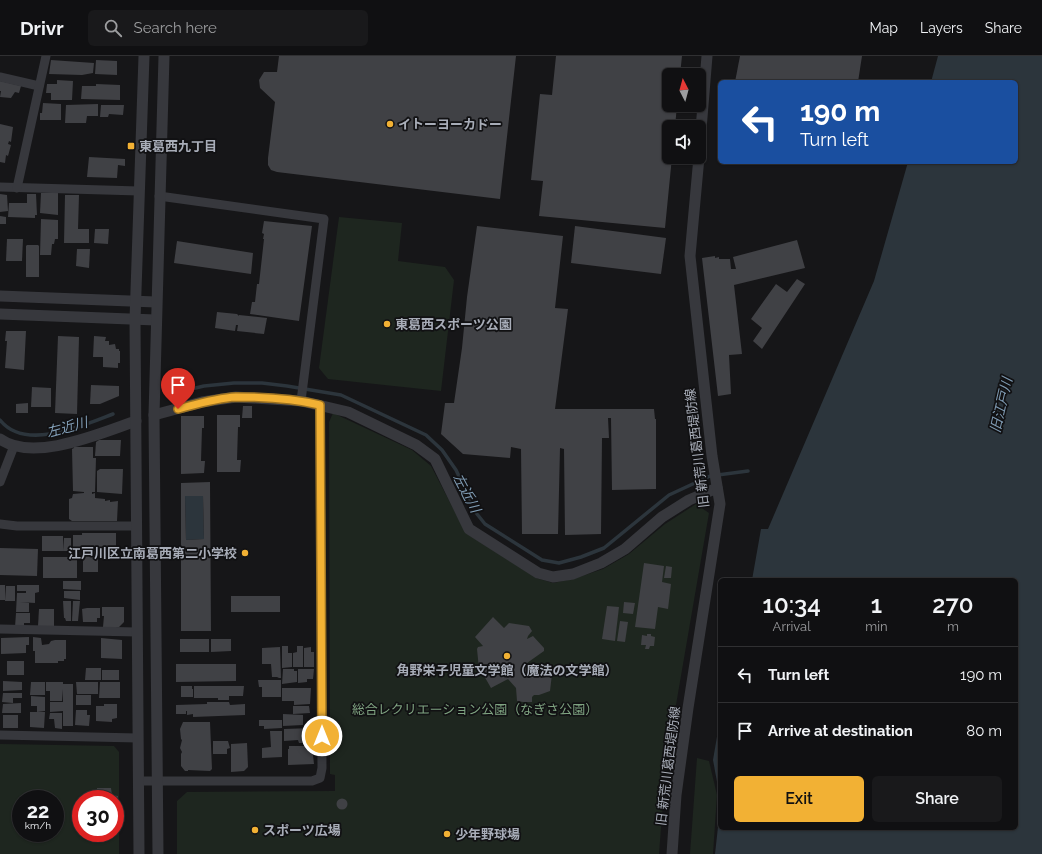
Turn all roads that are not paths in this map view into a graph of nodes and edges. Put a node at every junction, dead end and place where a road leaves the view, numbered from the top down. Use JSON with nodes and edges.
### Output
{"nodes":[{"id":1,"x":46,"y":56,"type":"edge"},
{"id":2,"x":144,"y":56,"type":"edge"},
{"id":3,"x":164,"y":56,"type":"edge"},
{"id":4,"x":707,"y":56,"type":"edge"},
{"id":5,"x":0,"y":77,"type":"edge"},
{"id":6,"x":39,"y":86,"type":"junction"},
{"id":7,"x":702,"y":120,"type":"edge"},
{"id":8,"x":698,"y":164,"type":"edge"},
{"id":9,"x":0,"y":187,"type":"edge"},
{"id":10,"x":17,"y":188,"type":"junction"},
{"id":11,"x":139,"y":191,"type":"junction"},
{"id":12,"x":159,"y":196,"type":"junction"},
{"id":13,"x":0,"y":296,"type":"edge"},
{"id":14,"x":136,"y":302,"type":"junction"},
{"id":15,"x":156,"y":302,"type":"junction"},
{"id":16,"x":0,"y":314,"type":"edge"},
{"id":17,"x":135,"y":320,"type":"junction"},
{"id":18,"x":156,"y":320,"type":"junction"},
{"id":19,"x":301,"y":401,"type":"junction"},
{"id":20,"x":320,"y":405,"type":"junction"},
{"id":21,"x":154,"y":415,"type":"junction"},
{"id":22,"x":136,"y":421,"type":"junction"},
{"id":23,"x":0,"y":439,"type":"edge"},
{"id":24,"x":14,"y":446,"type":"junction"},
{"id":25,"x":0,"y":482,"type":"edge"},
{"id":26,"x":717,"y":488,"type":"junction"},
{"id":27,"x":0,"y":524,"type":"edge"},
{"id":28,"x":137,"y":526,"type":"junction"},
{"id":29,"x":0,"y":629,"type":"edge"},
{"id":30,"x":137,"y":632,"type":"junction"},
{"id":31,"x":0,"y":735,"type":"edge"},
{"id":32,"x":138,"y":738,"type":"junction"},
{"id":33,"x":139,"y":781,"type":"junction"},
{"id":34,"x":157,"y":781,"type":"junction"},
{"id":35,"x":139,"y":854,"type":"edge"},
{"id":36,"x":158,"y":854,"type":"edge"},
{"id":37,"x":672,"y":854,"type":"edge"}],
"edges":[{"from":1,"to":6,"type":"street"},
{"from":2,"to":11,"type":"street"},
{"from":3,"to":12,"type":"street"},
{"from":4,"to":7,"type":"street","name":"旧 新荒川葛西堤防線"},
{"from":5,"to":6,"type":"street"},
{"from":6,"to":10,"type":"street"},
{"from":8,"to":26,"type":"street","name":"旧 新荒川葛西堤防線"},
{"from":9,"to":10,"type":"street"},
{"from":10,"to":11,"type":"street"},
{"from":11,"to":14,"type":"street"},
{"from":12,"to":15,"type":"street"},
{"from":12,"to":19,"type":"street"},
{"from":13,"to":14,"type":"street"},
{"from":14,"to":15,"type":"street"},
{"from":14,"to":17,"type":"street"},
{"from":15,"to":18,"type":"street"},
{"from":16,"to":17,"type":"street"},
{"from":17,"to":18,"type":"street"},
{"from":17,"to":22,"type":"street"},
{"from":18,"to":21,"type":"street"},
{"from":19,"to":20,"type":"street"},
{"from":19,"to":21,"type":"street"},
{"from":20,"to":26,"type":"street"},
{"from":20,"to":34,"type":"street"},
{"from":21,"to":34,"type":"street"},
{"from":22,"to":24,"type":"street"},
{"from":22,"to":28,"type":"street"},
{"from":23,"to":24,"type":"street"},
{"from":24,"to":25,"type":"street"},
{"from":26,"to":37,"type":"street","name":"旧 新荒川葛西堤防線"},
{"from":27,"to":28,"type":"street"},
{"from":28,"to":30,"type":"street"},
{"from":29,"to":30,"type":"street"},
{"from":30,"to":32,"type":"street"},
{"from":31,"to":32,"type":"street"},
{"from":32,"to":33,"type":"street"},
{"from":33,"to":34,"type":"street"},
{"from":33,"to":35,"type":"street"},
{"from":34,"to":36,"type":"street"}]}
